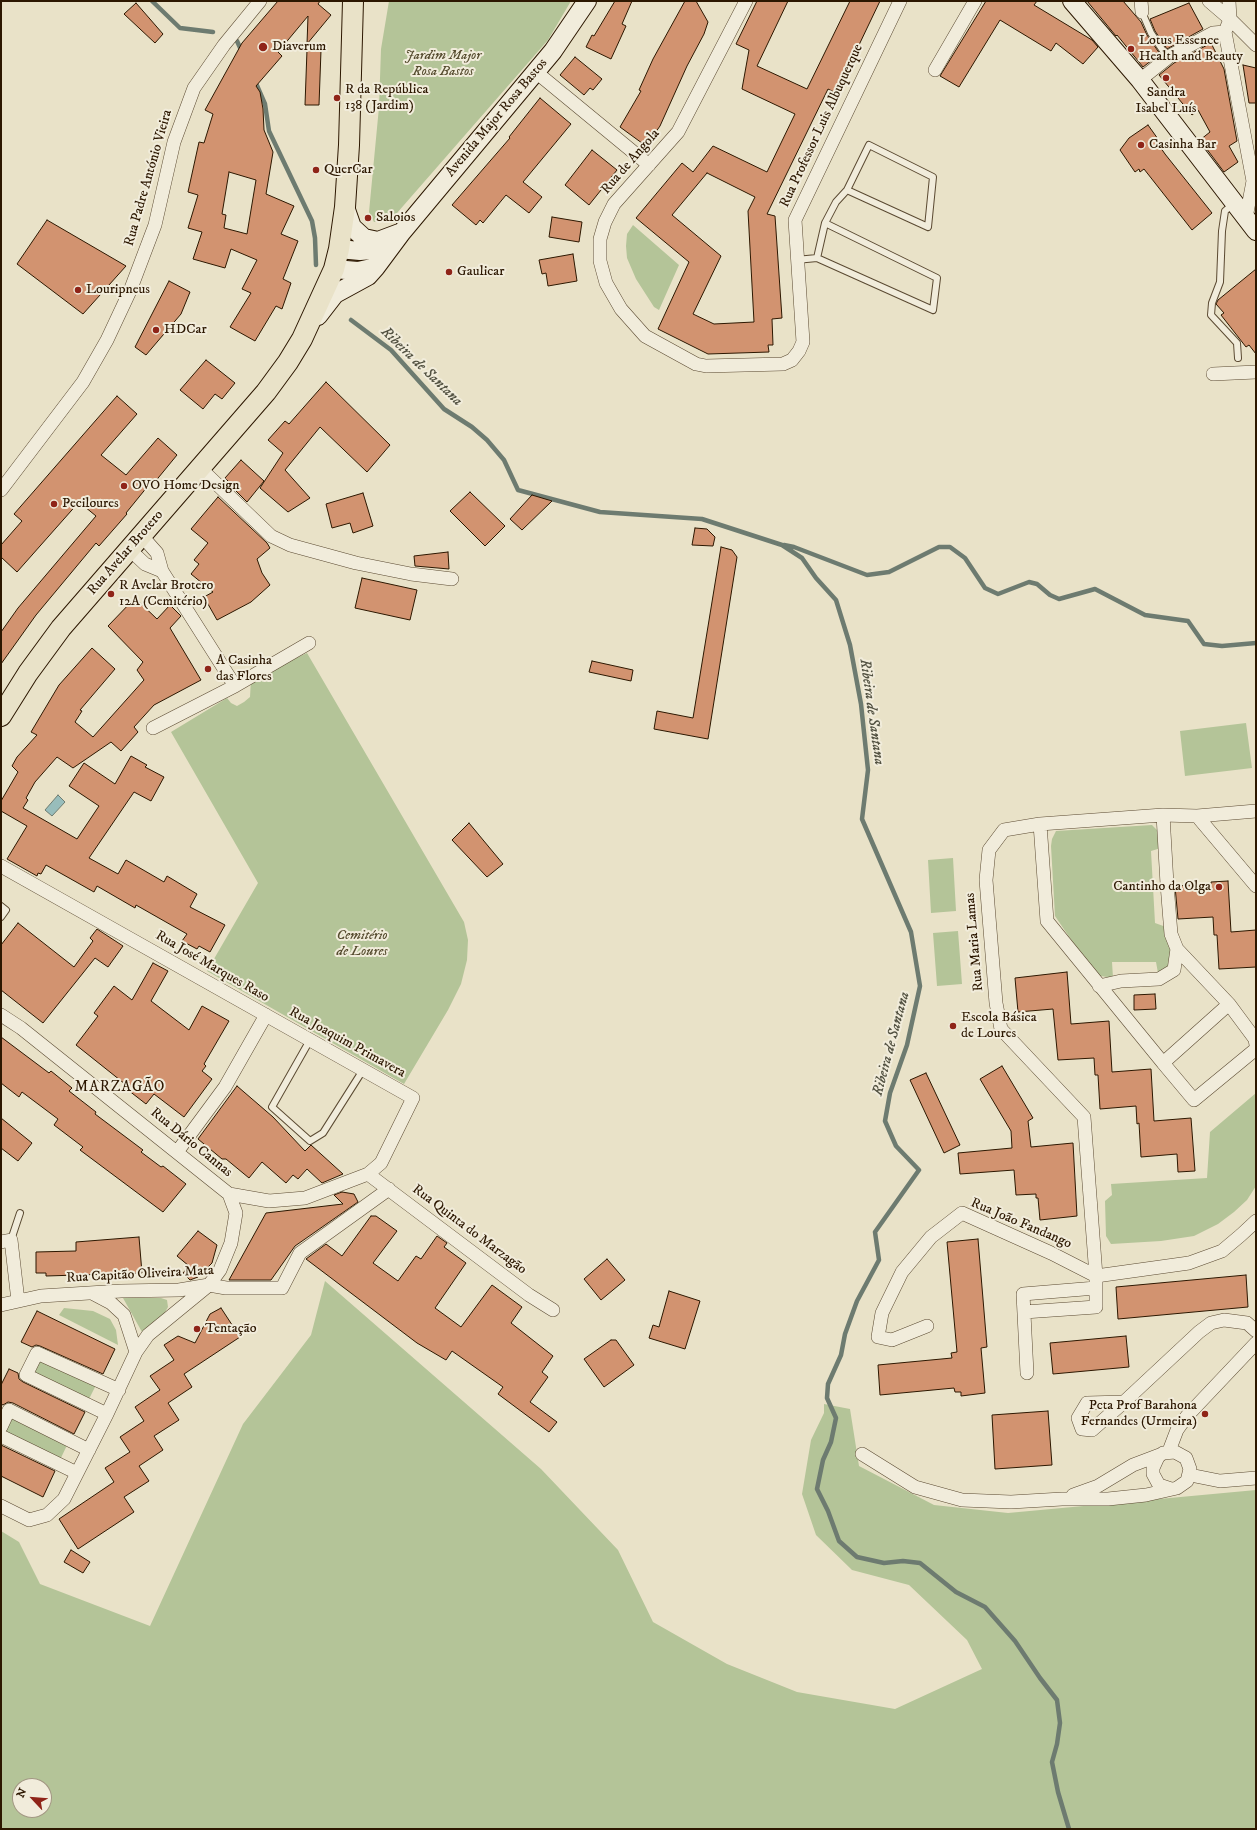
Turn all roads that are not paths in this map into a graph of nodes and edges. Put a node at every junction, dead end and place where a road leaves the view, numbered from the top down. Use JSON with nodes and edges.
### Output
{"nodes":[{"id":1,"x":260,"y":1,"type":"edge"},
{"id":2,"x":353,"y":1,"type":"edge"},
{"id":3,"x":587,"y":1,"type":"edge"},
{"id":4,"x":746,"y":1,"type":"edge"},
{"id":5,"x":900,"y":1,"type":"edge"},
{"id":6,"x":975,"y":1,"type":"edge"},
{"id":7,"x":1072,"y":1,"type":"edge"},
{"id":8,"x":1209,"y":1,"type":"edge"},
{"id":9,"x":1229,"y":1,"type":"edge"},
{"id":10,"x":1142,"y":6,"type":"edge"},
{"id":11,"x":1230,"y":19,"type":"junction"},
{"id":12,"x":1225,"y":32,"type":"junction"},
{"id":13,"x":1256,"y":44,"type":"edge"},
{"id":14,"x":1168,"y":58,"type":"junction"},
{"id":15,"x":935,"y":70,"type":"dead end"},
{"id":16,"x":536,"y":72,"type":"junction"},
{"id":17,"x":1140,"y":80,"type":"junction"},
{"id":18,"x":649,"y":165,"type":"junction"},
{"id":19,"x":847,"y":190,"type":"junction"},
{"id":20,"x":1234,"y":203,"type":"junction"},
{"id":21,"x":345,"y":207,"type":"junction"},
{"id":22,"x":825,"y":223,"type":"junction"},
{"id":23,"x":1251,"y":224,"type":"edge"},
{"id":24,"x":402,"y":232,"type":"junction"},
{"id":25,"x":339,"y":249,"type":"junction"},
{"id":26,"x":817,"y":258,"type":"junction"},
{"id":27,"x":796,"y":260,"type":"junction"},
{"id":28,"x":376,"y":267,"type":"junction"},
{"id":29,"x":334,"y":269,"type":"junction"},
{"id":30,"x":302,"y":338,"type":"junction"},
{"id":31,"x":653,"y":341,"type":"joint"},
{"id":32,"x":1238,"y":358,"type":"dead end"},
{"id":33,"x":1256,"y":372,"type":"edge"},
{"id":34,"x":1213,"y":374,"type":"dead end"},
{"id":35,"x":200,"y":468,"type":"junction"},
{"id":36,"x":1,"y":490,"type":"edge"},
{"id":37,"x":135,"y":542,"type":"junction"},
{"id":38,"x":162,"y":571,"type":"junction"},
{"id":39,"x":452,"y":579,"type":"dead end"},
{"id":40,"x":309,"y":643,"type":"dead end"},
{"id":41,"x":235,"y":686,"type":"junction"},
{"id":42,"x":1,"y":716,"type":"edge"},
{"id":43,"x":153,"y":728,"type":"dead end"},
{"id":44,"x":1256,"y":811,"type":"edge"},
{"id":45,"x":1163,"y":815,"type":"junction"},
{"id":46,"x":1197,"y":816,"type":"junction"},
{"id":47,"x":1040,"y":824,"type":"junction"},
{"id":48,"x":1,"y":866,"type":"edge"},
{"id":49,"x":1256,"y":886,"type":"edge"},
{"id":50,"x":1,"y":906,"type":"edge"},
{"id":51,"x":1,"y":917,"type":"edge"},
{"id":52,"x":1177,"y":949,"type":"junction"},
{"id":53,"x":1099,"y":986,"type":"junction"},
{"id":54,"x":1229,"y":1004,"type":"junction"},
{"id":55,"x":1,"y":1014,"type":"edge"},
{"id":56,"x":266,"y":1015,"type":"junction"},
{"id":57,"x":310,"y":1040,"type":"junction"},
{"id":58,"x":1256,"y":1045,"type":"edge"},
{"id":59,"x":1256,"y":1049,"type":"edge"},
{"id":60,"x":1163,"y":1063,"type":"junction"},
{"id":61,"x":363,"y":1070,"type":"junction"},
{"id":62,"x":413,"y":1098,"type":"joint"},
{"id":63,"x":177,"y":1152,"type":"junction"},
{"id":64,"x":368,"y":1174,"type":"junction"},
{"id":65,"x":389,"y":1189,"type":"junction"},
{"id":66,"x":229,"y":1194,"type":"junction"},
{"id":67,"x":20,"y":1213,"type":"dead end"},
{"id":68,"x":1256,"y":1221,"type":"edge"},
{"id":69,"x":6,"y":1241,"type":"edge"},
{"id":70,"x":1096,"y":1282,"type":"junction"},
{"id":71,"x":209,"y":1285,"type":"junction"},
{"id":72,"x":92,"y":1293,"type":"junction"},
{"id":73,"x":18,"y":1301,"type":"junction"},
{"id":74,"x":1,"y":1305,"type":"edge"},
{"id":75,"x":553,"y":1310,"type":"dead end"},
{"id":76,"x":1024,"y":1312,"type":"junction"},
{"id":77,"x":927,"y":1326,"type":"dead end"},
{"id":78,"x":1256,"y":1331,"type":"edge"},
{"id":79,"x":1256,"y":1343,"type":"edge"},
{"id":80,"x":136,"y":1352,"type":"junction"},
{"id":81,"x":1027,"y":1373,"type":"dead end"},
{"id":82,"x":119,"y":1390,"type":"junction"},
{"id":83,"x":1124,"y":1402,"type":"dead end"},
{"id":84,"x":107,"y":1414,"type":"junction"},
{"id":85,"x":1,"y":1427,"type":"edge"},
{"id":86,"x":1,"y":1436,"type":"edge"},
{"id":87,"x":89,"y":1450,"type":"junction"},
{"id":88,"x":1166,"y":1452,"type":"junction"},
{"id":89,"x":862,"y":1454,"type":"dead end"},
{"id":90,"x":77,"y":1473,"type":"junction"},
{"id":91,"x":1190,"y":1475,"type":"junction"},
{"id":92,"x":1256,"y":1478,"type":"edge"},
{"id":93,"x":1171,"y":1489,"type":"junction"},
{"id":94,"x":1062,"y":1499,"type":"junction"},
{"id":95,"x":1,"y":1506,"type":"edge"}],
"edges":[{"from":1,"to":36,"type":"street","name":"Rua Padre António Vieira"},
{"from":2,"to":21,"type":"main road","name":"Rua Avelar Brotero"},
{"from":3,"to":16,"type":"street","name":"Avenida Major Rosa Bastos"},
{"from":4,"to":18,"type":"street","name":"Rua de Angola"},
{"from":5,"to":27,"type":"street","name":"Rua Professor Luis Albuquerque"},
{"from":6,"to":15,"type":"street"},
{"from":7,"to":17,"type":"street"},
{"from":8,"to":11,"type":"street"},
{"from":9,"to":11,"type":"street"},
{"from":10,"to":14,"type":"lane"},
{"from":11,"to":12,"type":"street"},
{"from":11,"to":13,"type":"street"},
{"from":12,"to":14,"type":"street"},
{"from":12,"to":23,"type":"street"},
{"from":14,"to":17,"type":"street"},
{"from":16,"to":18,"type":"street"},
{"from":16,"to":24,"type":"street","name":"Avenida Major Rosa Bastos"},
{"from":17,"to":20,"type":"street"},
{"from":18,"to":31,"type":"street","name":"Rua de Angola"},
{"from":19,"to":19,"type":"lane"},
{"from":19,"to":22,"type":"lane"},
{"from":20,"to":23,"type":"street"},
{"from":20,"to":32,"type":"lane"},
{"from":21,"to":24,"type":"street"},
{"from":21,"to":25,"type":"main road","name":"Rua Avelar Brotero"},
{"from":22,"to":26,"type":"lane"},
{"from":22,"to":26,"type":"lane"},
{"from":24,"to":25,"type":"street"},
{"from":24,"to":28,"type":"street"},
{"from":25,"to":29,"type":"main road","name":"Rua Avelar Brotero"},
{"from":26,"to":27,"type":"lane"},
{"from":27,"to":31,"type":"street","name":"Rua Professor Luis Albuquerque"},
{"from":28,"to":29,"type":"street"},
{"from":28,"to":30,"type":"street"},
{"from":29,"to":30,"type":"main road","name":"Rua Avelar Brotero"},
{"from":30,"to":35,"type":"main road","name":"Rua Avelar Brotero"},
{"from":33,"to":34,"type":"street"},
{"from":35,"to":37,"type":"main road","name":"Rua Avelar Brotero"},
{"from":35,"to":39,"type":"street"},
{"from":37,"to":38,"type":"street"},
{"from":37,"to":38,"type":"street"},
{"from":37,"to":42,"type":"main road","name":"Rua Avelar Brotero"},
{"from":38,"to":41,"type":"street"},
{"from":40,"to":41,"type":"street"},
{"from":41,"to":43,"type":"street"},
{"from":44,"to":46,"type":"street","name":"Rua Maria Lamas"},
{"from":45,"to":46,"type":"street","name":"Rua Maria Lamas"},
{"from":45,"to":47,"type":"street","name":"Rua Maria Lamas"},
{"from":45,"to":52,"type":"street"},
{"from":46,"to":49,"type":"street"},
{"from":47,"to":53,"type":"street"},
{"from":47,"to":70,"type":"street","name":"Rua Maria Lamas"},
{"from":48,"to":56,"type":"street","name":"Rua José Marques Raso"},
{"from":50,"to":51,"type":"lane"},
{"from":52,"to":53,"type":"street"},
{"from":52,"to":54,"type":"street"},
{"from":53,"to":60,"type":"street"},
{"from":54,"to":58,"type":"street"},
{"from":54,"to":60,"type":"street"},
{"from":55,"to":63,"type":"street","name":"Rua Dário Cannas"},
{"from":56,"to":57,"type":"street","name":"Rua Joaquim Primavera"},
{"from":56,"to":63,"type":"street","name":"Rua José Marques Raso"},
{"from":57,"to":61,"type":"street","name":"Rua Joaquim Primavera"},
{"from":57,"to":61,"type":"lane"},
{"from":59,"to":60,"type":"street"},
{"from":61,"to":62,"type":"street","name":"Rua Joaquim Primavera"},
{"from":62,"to":64,"type":"street","name":"Rua Dário Cannas"},
{"from":63,"to":66,"type":"street","name":"Rua Dário Cannas"},
{"from":64,"to":65,"type":"street","name":"Rua Quinta do Marzagão"},
{"from":64,"to":66,"type":"street","name":"Rua Dário Cannas"},
{"from":65,"to":71,"type":"street","name":"Rua Capitão Oliveira Mata"},
{"from":65,"to":75,"type":"street","name":"Rua Quinta do Marzagão"},
{"from":66,"to":71,"type":"street","name":"Rua Dário Cannas"},
{"from":67,"to":69,"type":"lane"},
{"from":68,"to":70,"type":"street"},
{"from":69,"to":73,"type":"street"},
{"from":70,"to":76,"type":"street"},
{"from":70,"to":76,"type":"street","name":"Rua Maria Lamas"},
{"from":70,"to":77,"type":"street","name":"Rua João Fandango"},
{"from":71,"to":72,"type":"street","name":"Rua Capitão Oliveira Mata"},
{"from":71,"to":80,"type":"street","name":"Rua Dário Cannas"},
{"from":72,"to":73,"type":"street","name":"Rua Capitão Oliveira Mata"},
{"from":72,"to":80,"type":"street"},
{"from":73,"to":74,"type":"street","name":"Rua Capitão Oliveira Mata"},
{"from":76,"to":81,"type":"street"},
{"from":78,"to":83,"type":"street"},
{"from":79,"to":88,"type":"street"},
{"from":80,"to":82,"type":"street","name":"Rua Dário Cannas"},
{"from":82,"to":84,"type":"street","name":"Rua Dário Cannas"},
{"from":82,"to":84,"type":"street"},
{"from":84,"to":87,"type":"street","name":"Rua Dário Cannas"},
{"from":85,"to":87,"type":"street"},
{"from":86,"to":90,"type":"street"},
{"from":87,"to":90,"type":"street","name":"Rua Dário Cannas"},
{"from":88,"to":91,"type":"street"},
{"from":88,"to":93,"type":"street"},
{"from":88,"to":94,"type":"street"},
{"from":89,"to":94,"type":"street"},
{"from":90,"to":95,"type":"street","name":"Rua Dário Cannas"},
{"from":91,"to":92,"type":"street"},
{"from":91,"to":93,"type":"street"},
{"from":93,"to":94,"type":"street"}]}
